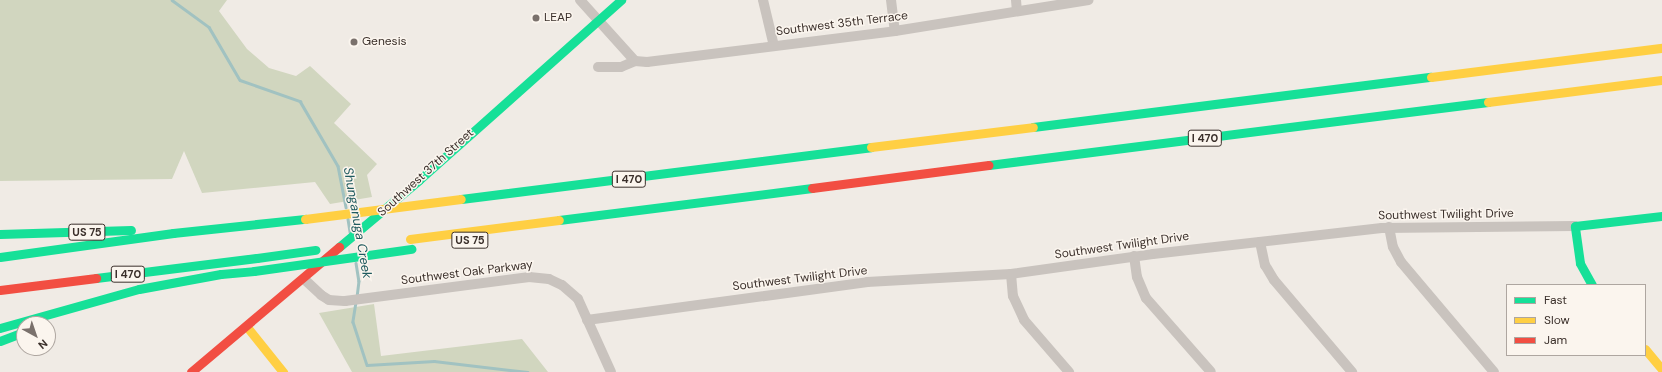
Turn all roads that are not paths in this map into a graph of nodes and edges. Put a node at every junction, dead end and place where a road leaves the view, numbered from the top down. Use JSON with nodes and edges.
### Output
{"nodes":[{"id":1,"x":580,"y":0,"type":"edge"},
{"id":2,"x":621,"y":0,"type":"edge"},
{"id":3,"x":763,"y":0,"type":"edge"},
{"id":4,"x":891,"y":0,"type":"edge"},
{"id":5,"x":1016,"y":0,"type":"edge"},
{"id":6,"x":1089,"y":0,"type":"edge"},
{"id":7,"x":1017,"y":11,"type":"junction"},
{"id":8,"x":597,"y":20,"type":"junction"},
{"id":9,"x":896,"y":31,"type":"junction"},
{"id":10,"x":774,"y":46,"type":"junction"},
{"id":11,"x":1662,"y":48,"type":"edge"},
{"id":12,"x":635,"y":61,"type":"junction"},
{"id":13,"x":598,"y":67,"type":"dead end"},
{"id":14,"x":1662,"y":80,"type":"edge"},
{"id":15,"x":1662,"y":216,"type":"edge"},
{"id":16,"x":527,"y":223,"type":"junction"},
{"id":17,"x":1575,"y":226,"type":"junction"},
{"id":18,"x":1389,"y":228,"type":"junction"},
{"id":19,"x":0,"y":234,"type":"edge"},
{"id":20,"x":173,"y":234,"type":"junction"},
{"id":21,"x":406,"y":239,"type":"dead end"},
{"id":22,"x":1260,"y":242,"type":"junction"},
{"id":23,"x":356,"y":245,"type":"dead end"},
{"id":24,"x":1134,"y":256,"type":"junction"},
{"id":25,"x":0,"y":257,"type":"edge"},
{"id":26,"x":250,"y":272,"type":"junction"},
{"id":27,"x":1011,"y":274,"type":"junction"},
{"id":28,"x":304,"y":279,"type":"junction"},
{"id":29,"x":1591,"y":284,"type":"edge"},
{"id":30,"x":0,"y":290,"type":"edge"},
{"id":31,"x":56,"y":320,"type":"edge"},
{"id":32,"x":587,"y":320,"type":"junction"},
{"id":33,"x":247,"y":327,"type":"junction"},
{"id":34,"x":0,"y":328,"type":"edge"},
{"id":35,"x":16,"y":335,"type":"edge"},
{"id":36,"x":0,"y":341,"type":"edge"},
{"id":37,"x":1646,"y":350,"type":"edge"},
{"id":38,"x":1662,"y":369,"type":"edge"},
{"id":39,"x":191,"y":372,"type":"edge"},
{"id":40,"x":283,"y":372,"type":"edge"},
{"id":41,"x":611,"y":372,"type":"edge"},
{"id":42,"x":1069,"y":372,"type":"edge"},
{"id":43,"x":1211,"y":372,"type":"edge"},
{"id":44,"x":1352,"y":372,"type":"edge"},
{"id":45,"x":1494,"y":372,"type":"edge"}],
"edges":[{"from":1,"to":8,"type":"street"},
{"from":2,"to":8,"type":"main road","name":"Southwest 37th Street"},
{"from":3,"to":10,"type":"street"},
{"from":4,"to":9,"type":"street"},
{"from":5,"to":7,"type":"street"},
{"from":6,"to":7,"type":"street","name":"Southwest 35th Terrace"},
{"from":7,"to":9,"type":"street","name":"Southwest 35th Terrace"},
{"from":8,"to":12,"type":"street"},
{"from":8,"to":28,"type":"main road","name":"Southwest 37th Street"},
{"from":9,"to":10,"type":"street","name":"Southwest 35th Terrace"},
{"from":10,"to":12,"type":"street","name":"Southwest 35th Terrace"},
{"from":11,"to":20,"type":"main road","number":"I 470","bridge":true},
{"from":12,"to":13,"type":"street","name":"Southwest 35th Terrace"},
{"from":14,"to":16,"type":"main road","number":"I 470"},
{"from":15,"to":17,"type":"main road","name":"Southwest Twilight Drive"},
{"from":16,"to":21,"type":"main road","number":"I 470"},
{"from":16,"to":26,"type":"main road","number":"US 75","bridge":true},
{"from":17,"to":18,"type":"street","name":"Southwest Twilight Drive"},
{"from":17,"to":29,"type":"main road"},
{"from":18,"to":22,"type":"street","name":"Southwest Twilight Drive"},
{"from":18,"to":45,"type":"street"},
{"from":19,"to":20,"type":"main road","number":"US 75"},
{"from":20,"to":25,"type":"main road","number":"I 470"},
{"from":22,"to":24,"type":"street","name":"Southwest Twilight Drive"},
{"from":22,"to":44,"type":"street"},
{"from":23,"to":30,"type":"main road","number":"I 470","bridge":true},
{"from":24,"to":27,"type":"street","name":"Southwest Twilight Drive"},
{"from":24,"to":43,"type":"street"},
{"from":26,"to":31,"type":"main road"},
{"from":26,"to":34,"type":"main road","number":"US 75"},
{"from":27,"to":32,"type":"street","name":"Southwest Twilight Drive"},
{"from":27,"to":42,"type":"street"},
{"from":28,"to":32,"type":"street","name":"Southwest Oak Parkway"},
{"from":28,"to":33,"type":"main road","name":"Southwest 37th Street"},
{"from":32,"to":41,"type":"street","name":"Southwest Oak Parkway"},
{"from":33,"to":39,"type":"main road","name":"Southwest 37th Street"},
{"from":33,"to":40,"type":"main road"},
{"from":35,"to":36,"type":"main road"},
{"from":37,"to":38,"type":"main road"}]}
